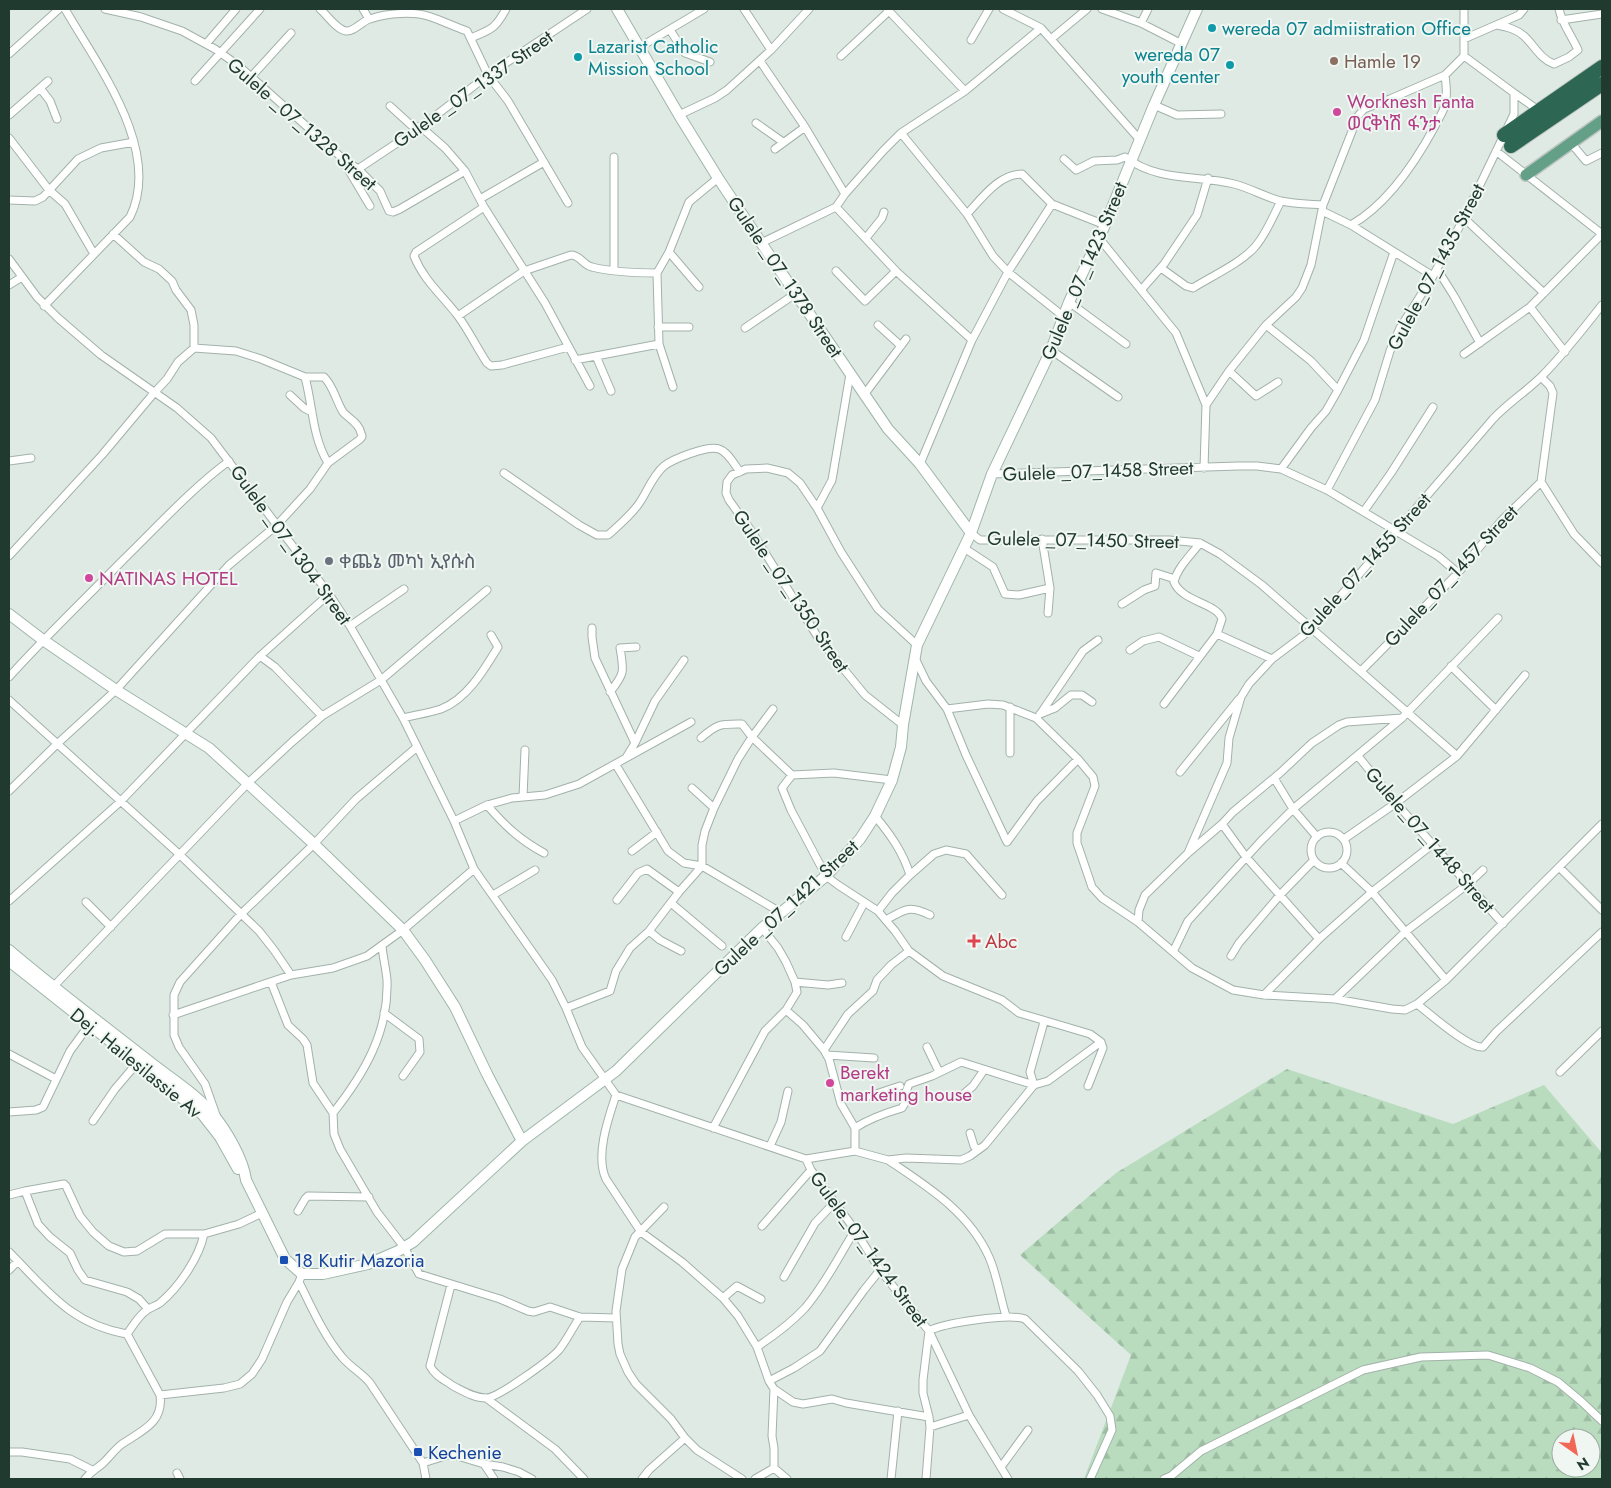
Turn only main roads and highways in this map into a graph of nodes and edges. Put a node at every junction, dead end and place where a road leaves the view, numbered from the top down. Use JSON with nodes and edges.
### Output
{"nodes":[{"id":1,"x":618,"y":9,"type":"edge"},
{"id":2,"x":1197,"y":9,"type":"edge"},
{"id":3,"x":1602,"y":67,"type":"edge"},
{"id":4,"x":1602,"y":84,"type":"edge"},
{"id":5,"x":1602,"y":121,"type":"edge"},
{"id":6,"x":1526,"y":175,"type":"road end"},
{"id":7,"x":970,"y":533,"type":"junction"},
{"id":8,"x":9,"y":614,"type":"edge"},
{"id":9,"x":9,"y":950,"type":"edge"},
{"id":10,"x":9,"y":961,"type":"edge"},
{"id":11,"x":522,"y":1141,"type":"junction"},
{"id":12,"x":246,"y":1180,"type":"junction"}],
"edges":[{"from":1,"to":7,"type":"main road","name":"Gulele _07_1378 Street"},
{"from":2,"to":7,"type":"main road","name":"Gulele _07_1423 Street"},
{"from":3,"to":4,"type":"highway"},
{"from":5,"to":6,"type":"main road"},
{"from":7,"to":11,"type":"main road","name":"Gulele _07_1421 Street"},
{"from":8,"to":11,"type":"main road"},
{"from":9,"to":12,"type":"main road"},
{"from":10,"to":12,"type":"main road","name":"Dej. Hailesilassie Av"},
{"from":11,"to":12,"type":"main road","name":"Gulele _07_1421 Street"}]}
